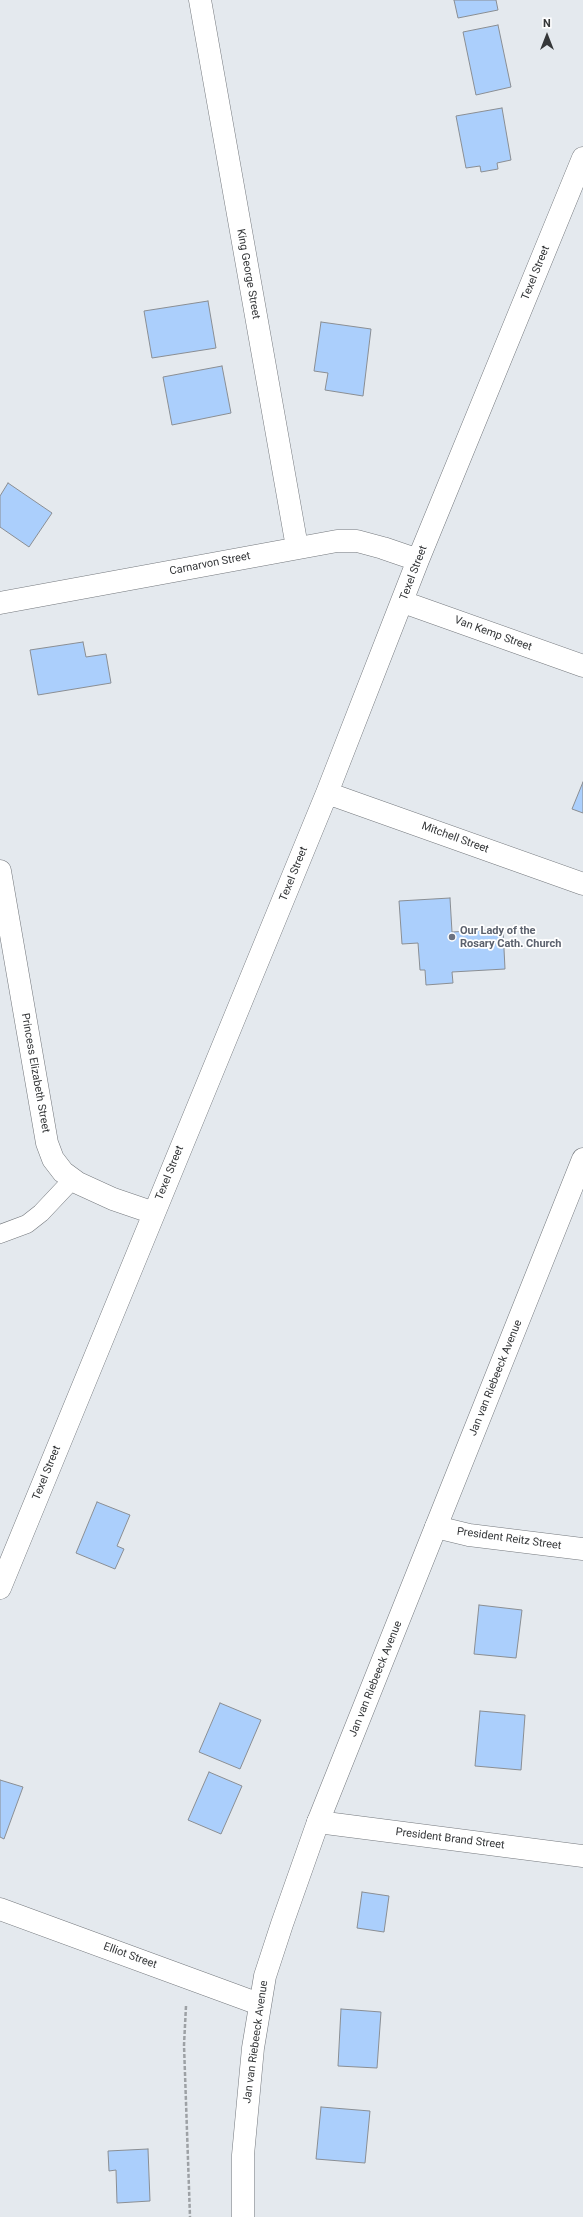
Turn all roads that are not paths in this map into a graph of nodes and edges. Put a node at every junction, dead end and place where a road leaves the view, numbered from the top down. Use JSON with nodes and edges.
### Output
{"nodes":[{"id":1,"x":200,"y":0,"type":"edge"},
{"id":2,"x":583,"y":158,"type":"edge"},
{"id":3,"x":297,"y":547,"type":"junction"},
{"id":4,"x":418,"y":560,"type":"junction"},
{"id":5,"x":403,"y":602,"type":"junction"},
{"id":6,"x":0,"y":603,"type":"edge"},
{"id":7,"x":583,"y":666,"type":"edge"},
{"id":8,"x":327,"y":793,"type":"junction"},
{"id":9,"x":0,"y":871,"type":"edge"},
{"id":10,"x":583,"y":884,"type":"edge"},
{"id":11,"x":5,"y":925,"type":"edge"},
{"id":12,"x":583,"y":1161,"type":"edge"},
{"id":13,"x":73,"y":1179,"type":"junction"},
{"id":14,"x":154,"y":1213,"type":"junction"},
{"id":15,"x":0,"y":1234,"type":"edge"},
{"id":16,"x":436,"y":1527,"type":"junction"},
{"id":17,"x":583,"y":1549,"type":"edge"},
{"id":18,"x":0,"y":1588,"type":"edge"},
{"id":19,"x":318,"y":1822,"type":"junction"},
{"id":20,"x":583,"y":1856,"type":"edge"},
{"id":21,"x":0,"y":1908,"type":"edge"},
{"id":22,"x":259,"y":2004,"type":"junction"},
{"id":23,"x":242,"y":2217,"type":"edge"}],
"edges":[{"from":1,"to":3,"type":"street","name":"King George Street"},
{"from":2,"to":4,"type":"street","name":"Texel Street"},
{"from":3,"to":4,"type":"street","name":"Carnarvon Street"},
{"from":3,"to":6,"type":"street","name":"Carnarvon Street"},
{"from":4,"to":5,"type":"street","name":"Texel Street"},
{"from":5,"to":7,"type":"street","name":"Van Kemp Street"},
{"from":5,"to":8,"type":"street","name":"Texel Street"},
{"from":8,"to":10,"type":"street","name":"Mitchell Street"},
{"from":8,"to":14,"type":"street","name":"Texel Street"},
{"from":9,"to":11,"type":"street","name":"Princess Elizabeth Street"},
{"from":11,"to":13,"type":"street","name":"Princess Elizabeth Street"},
{"from":12,"to":16,"type":"street","name":"Jan van Riebeeck Avenue"},
{"from":13,"to":14,"type":"street","name":"Princess Elizabeth Street"},
{"from":13,"to":15,"type":"lane"},
{"from":14,"to":18,"type":"street","name":"Texel Street"},
{"from":16,"to":17,"type":"street","name":"President Reitz Street"},
{"from":16,"to":19,"type":"street","name":"Jan van Riebeeck Avenue"},
{"from":19,"to":20,"type":"street","name":"President Brand Street"},
{"from":19,"to":22,"type":"street","name":"Jan van Riebeeck Avenue"},
{"from":21,"to":22,"type":"street","name":"Elliot Street"},
{"from":22,"to":23,"type":"street","name":"Jan van Riebeeck Avenue"}]}
